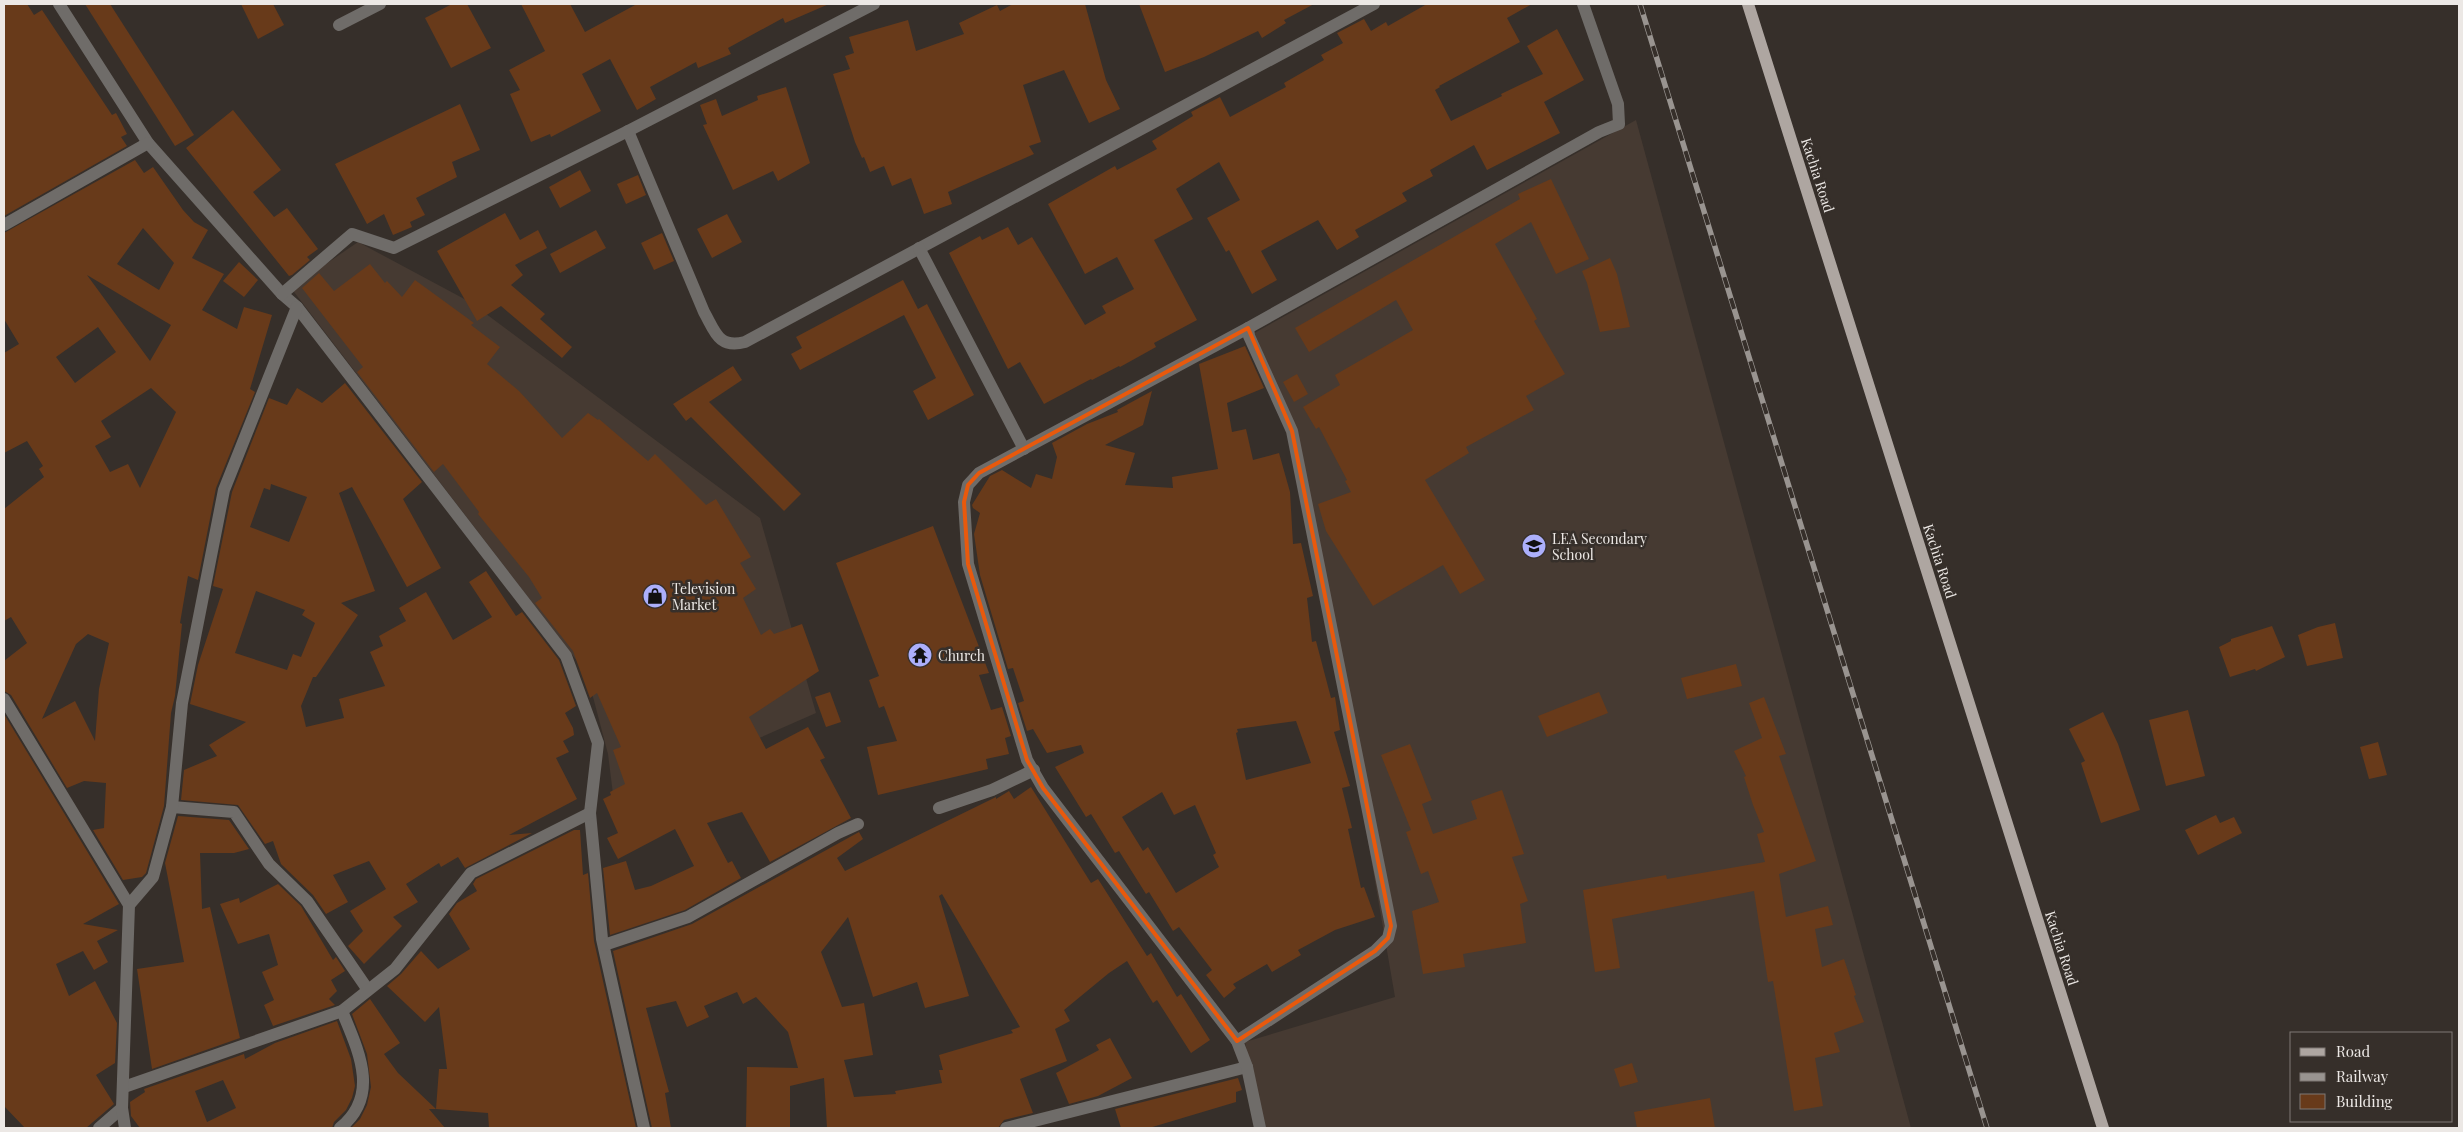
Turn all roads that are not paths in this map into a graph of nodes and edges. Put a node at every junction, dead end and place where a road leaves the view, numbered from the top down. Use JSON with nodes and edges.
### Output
{"nodes":[{"id":1,"x":59,"y":4,"type":"edge"},
{"id":2,"x":380,"y":4,"type":"edge"},
{"id":3,"x":845,"y":4,"type":"edge"},
{"id":4,"x":874,"y":4,"type":"edge"},
{"id":5,"x":1374,"y":4,"type":"edge"},
{"id":6,"x":1583,"y":4,"type":"edge"},
{"id":7,"x":1748,"y":4,"type":"edge"},
{"id":8,"x":1355,"y":8,"type":"edge"},
{"id":9,"x":850,"y":16,"type":"junction"},
{"id":10,"x":339,"y":25,"type":"dead end"},
{"id":11,"x":628,"y":131,"type":"junction"},
{"id":12,"x":148,"y":143,"type":"junction"},
{"id":13,"x":4,"y":225,"type":"edge"},
{"id":14,"x":918,"y":248,"type":"junction"},
{"id":15,"x":282,"y":294,"type":"junction"},
{"id":16,"x":297,"y":307,"type":"junction"},
{"id":17,"x":1248,"y":328,"type":"junction"},
{"id":18,"x":1024,"y":449,"type":"junction"},
{"id":19,"x":4,"y":699,"type":"edge"},
{"id":20,"x":1034,"y":770,"type":"junction"},
{"id":21,"x":172,"y":807,"type":"junction"},
{"id":22,"x":939,"y":808,"type":"dead end"},
{"id":23,"x":590,"y":813,"type":"junction"},
{"id":24,"x":858,"y":824,"type":"dead end"},
{"id":25,"x":129,"y":906,"type":"junction"},
{"id":26,"x":604,"y":945,"type":"junction"},
{"id":27,"x":368,"y":990,"type":"junction"},
{"id":28,"x":342,"y":1011,"type":"junction"},
{"id":29,"x":1237,"y":1041,"type":"junction"},
{"id":30,"x":1247,"y":1067,"type":"junction"},
{"id":31,"x":124,"y":1087,"type":"junction"},
{"id":32,"x":122,"y":1108,"type":"junction"},
{"id":33,"x":99,"y":1128,"type":"edge"},
{"id":34,"x":125,"y":1128,"type":"edge"},
{"id":35,"x":340,"y":1128,"type":"edge"},
{"id":36,"x":644,"y":1128,"type":"edge"},
{"id":37,"x":1006,"y":1128,"type":"edge"},
{"id":38,"x":1260,"y":1128,"type":"edge"},
{"id":39,"x":2103,"y":1128,"type":"edge"}],
"edges":[{"from":1,"to":12,"type":"street"},
{"from":2,"to":10,"type":"street"},
{"from":3,"to":9,"type":"street"},
{"from":4,"to":9,"type":"street"},
{"from":5,"to":8,"type":"street"},
{"from":6,"to":17,"type":"street"},
{"from":7,"to":39,"type":"main road","name":"Kachia Road"},
{"from":8,"to":14,"type":"street"},
{"from":9,"to":11,"type":"street"},
{"from":11,"to":14,"type":"street"},
{"from":11,"to":15,"type":"street"},
{"from":12,"to":13,"type":"street"},
{"from":12,"to":15,"type":"street"},
{"from":14,"to":18,"type":"street"},
{"from":15,"to":16,"type":"street"},
{"from":16,"to":21,"type":"street"},
{"from":16,"to":23,"type":"street"},
{"from":17,"to":18,"type":"street"},
{"from":17,"to":29,"type":"street"},
{"from":18,"to":20,"type":"street"},
{"from":19,"to":25,"type":"street"},
{"from":20,"to":22,"type":"street"},
{"from":20,"to":29,"type":"street"},
{"from":21,"to":25,"type":"street"},
{"from":21,"to":27,"type":"street"},
{"from":23,"to":26,"type":"street"},
{"from":23,"to":27,"type":"street"},
{"from":24,"to":26,"type":"street"},
{"from":25,"to":31,"type":"street"},
{"from":26,"to":36,"type":"street"},
{"from":27,"to":28,"type":"street"},
{"from":28,"to":31,"type":"street"},
{"from":28,"to":35,"type":"street"},
{"from":29,"to":30,"type":"street"},
{"from":30,"to":37,"type":"street"},
{"from":30,"to":38,"type":"street"},
{"from":31,"to":32,"type":"street"},
{"from":32,"to":33,"type":"street"},
{"from":32,"to":34,"type":"street"}]}
